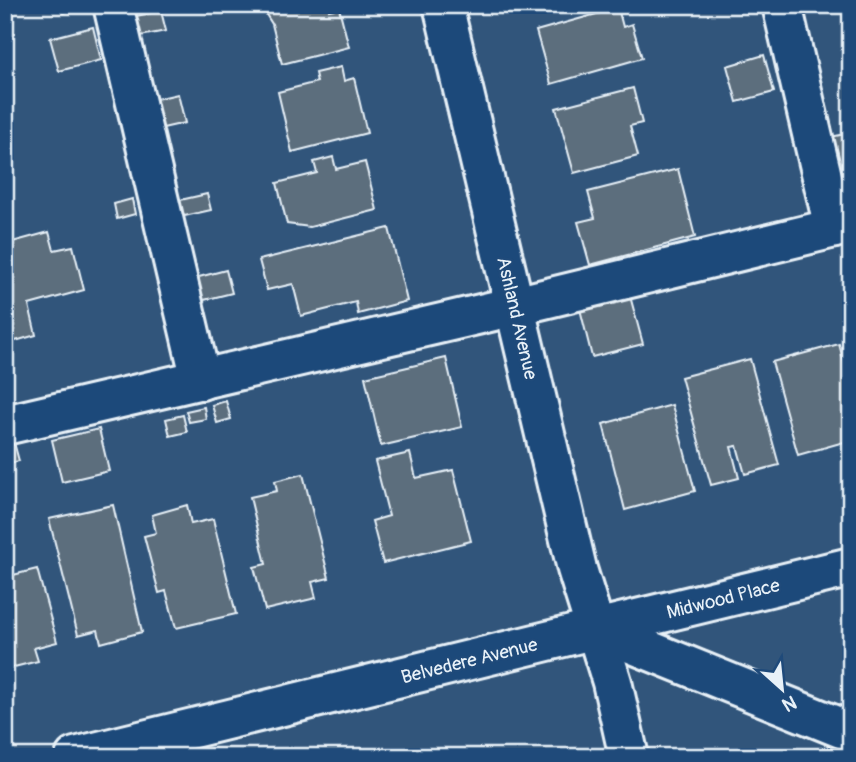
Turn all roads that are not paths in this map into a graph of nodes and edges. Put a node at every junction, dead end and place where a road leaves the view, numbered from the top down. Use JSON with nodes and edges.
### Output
{"nodes":[{"id":1,"x":113,"y":5,"type":"edge"},
{"id":2,"x":443,"y":5,"type":"edge"},
{"id":3,"x":782,"y":5,"type":"edge"},
{"id":4,"x":843,"y":226,"type":"edge"},
{"id":5,"x":515,"y":306,"type":"junction"},
{"id":6,"x":201,"y":380,"type":"junction"},
{"id":7,"x":5,"y":425,"type":"edge"},
{"id":8,"x":851,"y":567,"type":"edge"},
{"id":9,"x":596,"y":629,"type":"junction"},
{"id":10,"x":851,"y":732,"type":"edge"},
{"id":11,"x":75,"y":757,"type":"edge"},
{"id":12,"x":629,"y":757,"type":"edge"}],
"edges":[{"from":1,"to":6,"type":"street"},
{"from":2,"to":5,"type":"street","name":"Ashland Avenue"},
{"from":3,"to":4,"type":"street"},
{"from":4,"to":5,"type":"street"},
{"from":5,"to":6,"type":"street"},
{"from":5,"to":9,"type":"street","name":"Ashland Avenue"},
{"from":6,"to":7,"type":"street"},
{"from":8,"to":9,"type":"street","name":"Midwood Place"},
{"from":9,"to":10,"type":"street"},
{"from":9,"to":11,"type":"street","name":"Belvedere Avenue"},
{"from":9,"to":12,"type":"street","name":"Ashland Avenue"}]}
